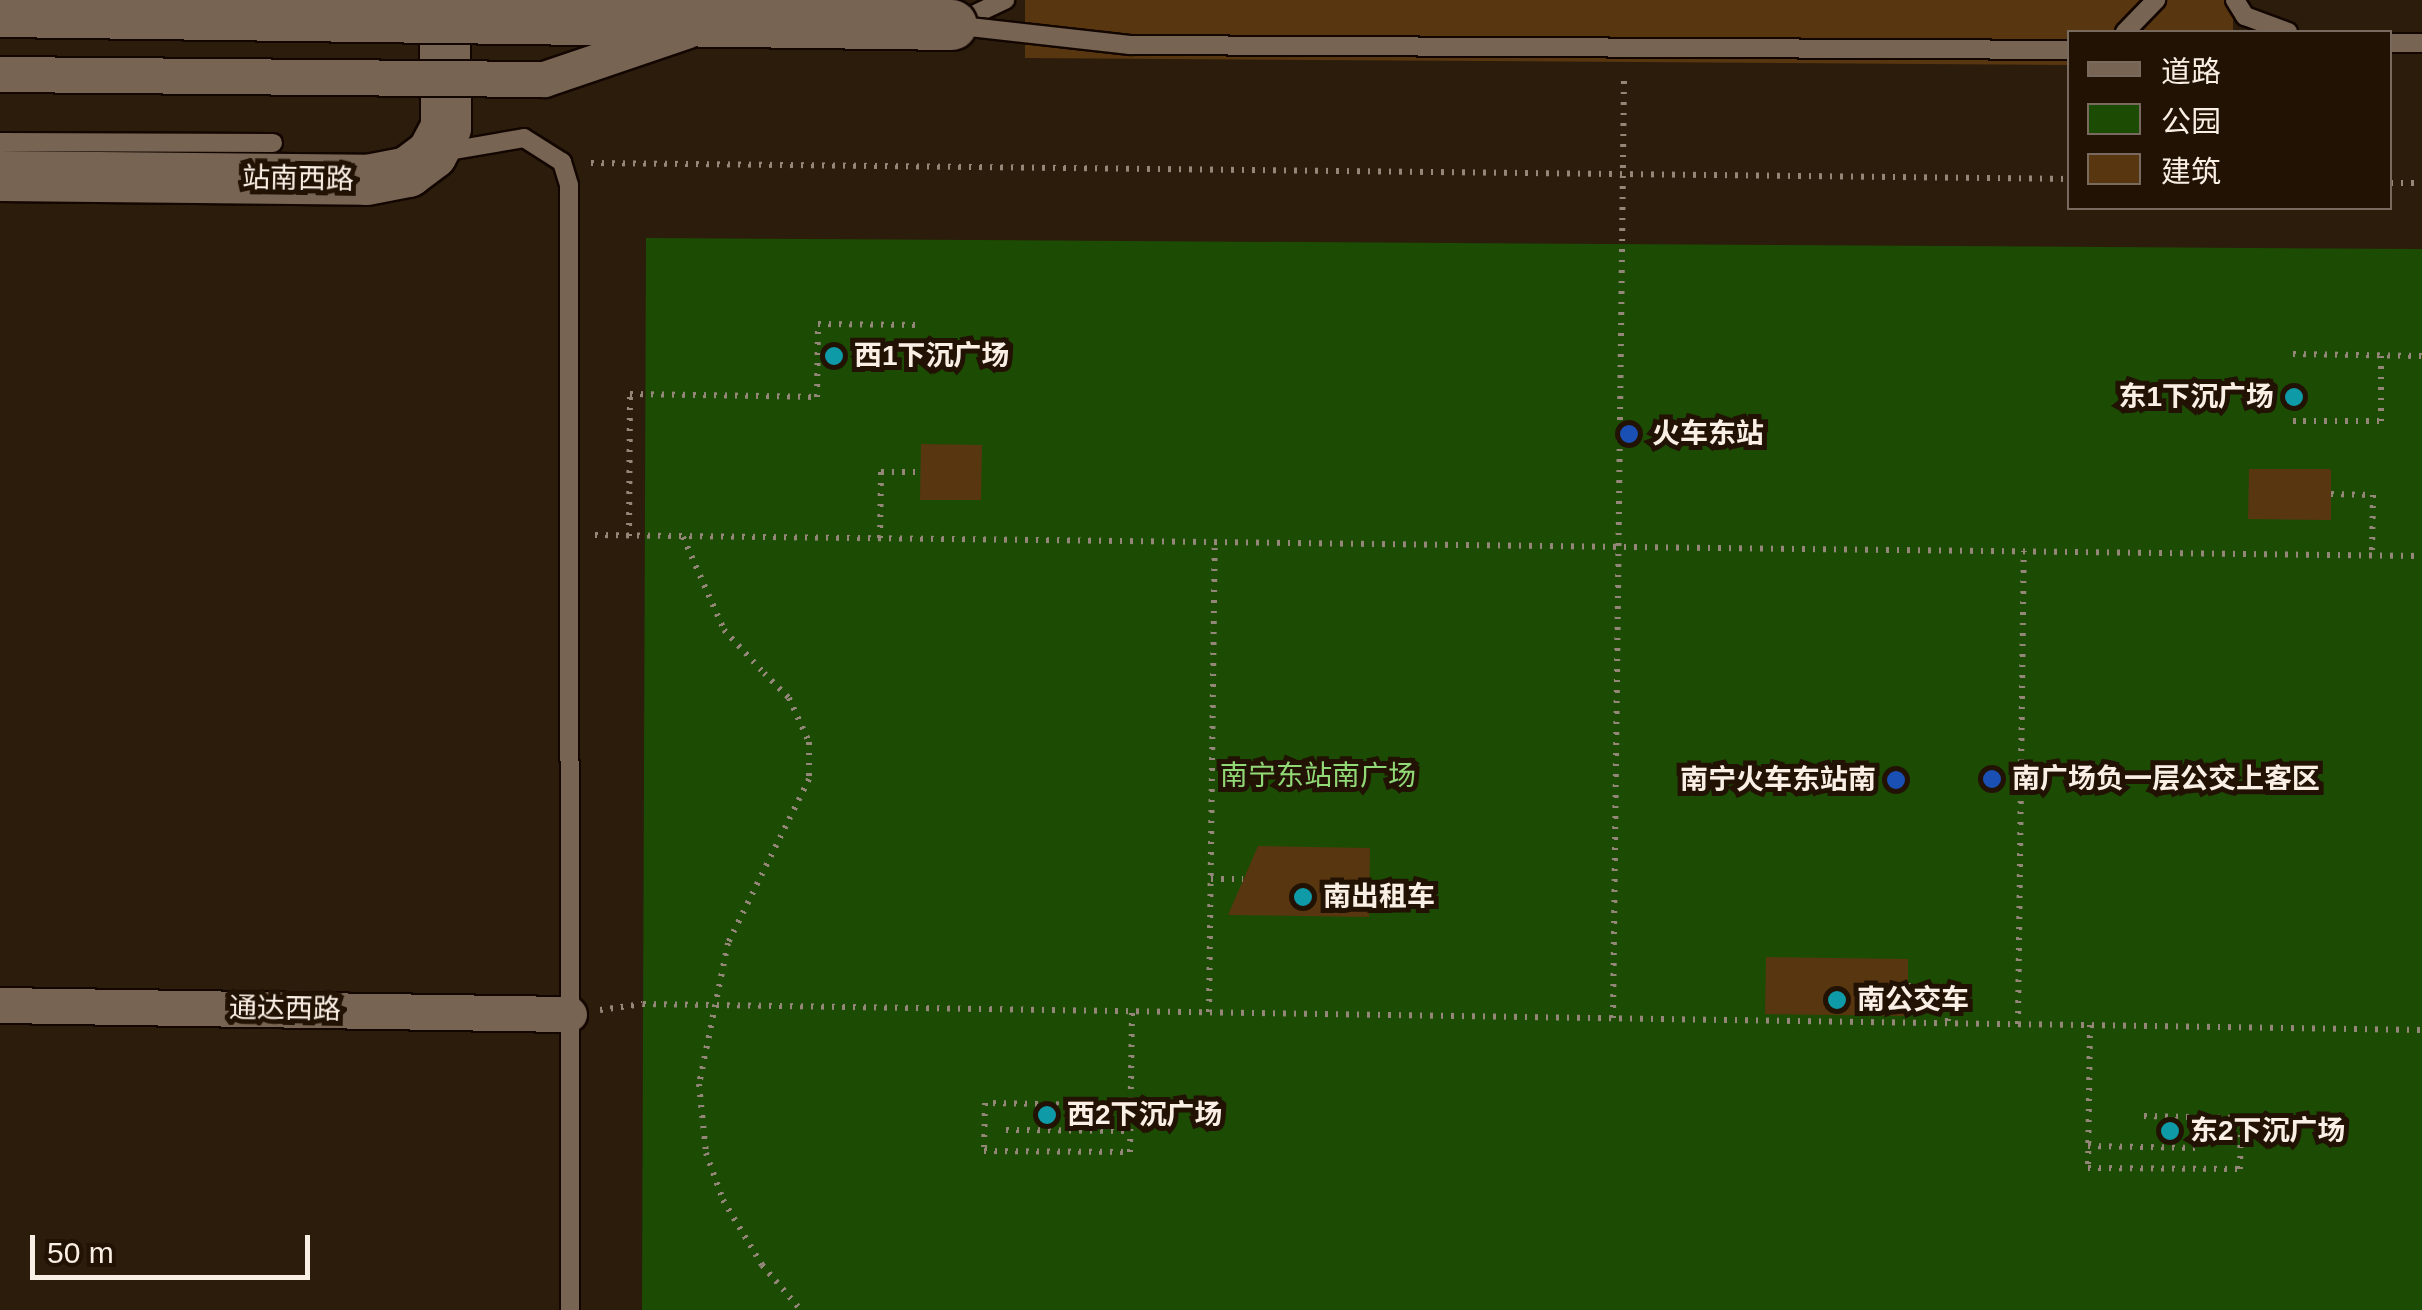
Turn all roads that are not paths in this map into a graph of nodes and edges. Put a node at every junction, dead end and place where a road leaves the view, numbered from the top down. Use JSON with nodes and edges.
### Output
{"nodes":[{"id":1,"x":444,"y":0,"type":"edge"},
{"id":2,"x":1005,"y":0,"type":"edge"},
{"id":3,"x":2156,"y":0,"type":"edge"},
{"id":4,"x":2235,"y":0,"type":"edge"},
{"id":5,"x":0,"y":12,"type":"edge"},
{"id":6,"x":709,"y":24,"type":"junction"},
{"id":7,"x":952,"y":25,"type":"junction"},
{"id":8,"x":2127,"y":30,"type":"edge"},
{"id":9,"x":2283,"y":30,"type":"edge"},
{"id":10,"x":2392,"y":43,"type":"edge"},
{"id":11,"x":2422,"y":43,"type":"edge"},
{"id":12,"x":2067,"y":50,"type":"edge"},
{"id":13,"x":0,"y":74,"type":"edge"},
{"id":14,"x":0,"y":142,"type":"edge"},
{"id":15,"x":273,"y":143,"type":"dead end"},
{"id":16,"x":432,"y":154,"type":"junction"},
{"id":17,"x":0,"y":176,"type":"edge"},
{"id":18,"x":0,"y":1005,"type":"edge"},
{"id":19,"x":569,"y":1014,"type":"junction"},
{"id":20,"x":570,"y":1310,"type":"edge"}],
"edges":[{"from":1,"to":16,"type":"street"},
{"from":2,"to":7,"type":"lane"},
{"from":3,"to":8,"type":"lane"},
{"from":4,"to":9,"type":"lane"},
{"from":5,"to":6,"type":"street","bridge":true},
{"from":6,"to":7,"type":"street","bridge":true},
{"from":6,"to":13,"type":"street","bridge":true},
{"from":7,"to":12,"type":"lane","bridge":true},
{"from":10,"to":11,"type":"lane"},
{"from":14,"to":15,"type":"lane"},
{"from":16,"to":17,"type":"street","name":"站南西路"},
{"from":16,"to":19,"type":"lane"},
{"from":18,"to":19,"type":"street","name":"通达西路"},
{"from":19,"to":20,"type":"lane"}]}
